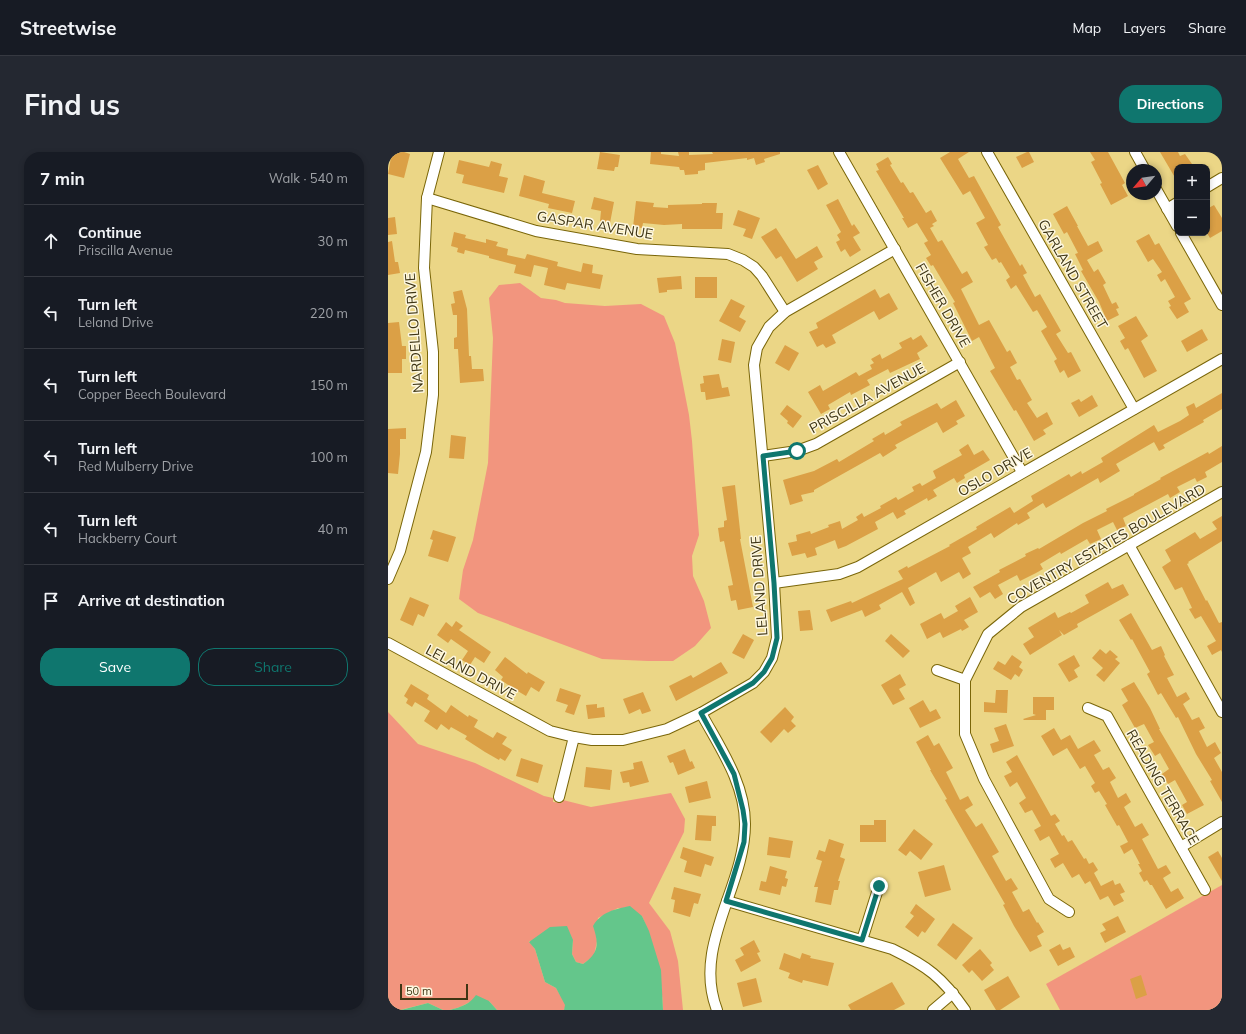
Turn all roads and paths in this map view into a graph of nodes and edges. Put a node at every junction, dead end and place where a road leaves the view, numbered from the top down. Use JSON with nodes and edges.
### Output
{"nodes":[{"id":1,"x":439,"y":152,"type":"edge"},
{"id":2,"x":840,"y":152,"type":"edge"},
{"id":3,"x":987,"y":152,"type":"edge"},
{"id":4,"x":1135,"y":152,"type":"edge"},
{"id":5,"x":1142,"y":164,"type":"edge"},
{"id":6,"x":1222,"y":178,"type":"edge"},
{"id":7,"x":1210,"y":185,"type":"edge"},
{"id":8,"x":427,"y":198,"type":"junction"},
{"id":9,"x":1162,"y":200,"type":"edge"},
{"id":10,"x":1174,"y":205,"type":"edge"},
{"id":11,"x":1167,"y":209,"type":"junction"},
{"id":12,"x":1174,"y":221,"type":"edge"},
{"id":13,"x":1183,"y":236,"type":"edge"},
{"id":14,"x":895,"y":249,"type":"junction"},
{"id":15,"x":1222,"y":305,"type":"edge"},
{"id":16,"x":785,"y":312,"type":"junction"},
{"id":17,"x":1222,"y":359,"type":"edge"},
{"id":18,"x":960,"y":362,"type":"junction"},
{"id":19,"x":1134,"y":409,"type":"junction"},
{"id":20,"x":763,"y":456,"type":"junction"},
{"id":21,"x":1022,"y":472,"type":"junction"},
{"id":22,"x":1222,"y":492,"type":"edge"},
{"id":23,"x":1129,"y":545,"type":"junction"},
{"id":24,"x":388,"y":579,"type":"edge"},
{"id":25,"x":774,"y":583,"type":"junction"},
{"id":26,"x":388,"y":643,"type":"edge"},
{"id":27,"x":937,"y":670,"type":"dead end"},
{"id":28,"x":965,"y":680,"type":"junction"},
{"id":29,"x":1088,"y":708,"type":"dead end"},
{"id":30,"x":1222,"y":712,"type":"edge"},
{"id":31,"x":701,"y":713,"type":"junction"},
{"id":32,"x":574,"y":737,"type":"junction"},
{"id":33,"x":559,"y":798,"type":"dead end"},
{"id":34,"x":1222,"y":822,"type":"edge"},
{"id":35,"x":1181,"y":847,"type":"junction"},
{"id":36,"x":879,"y":886,"type":"dead end"},
{"id":37,"x":1205,"y":890,"type":"dead end"},
{"id":38,"x":726,"y":901,"type":"junction"},
{"id":39,"x":1069,"y":912,"type":"dead end"},
{"id":40,"x":862,"y":940,"type":"junction"},
{"id":41,"x":954,"y":993,"type":"junction"},
{"id":42,"x":717,"y":1010,"type":"edge"},
{"id":43,"x":933,"y":1010,"type":"edge"},
{"id":44,"x":965,"y":1010,"type":"edge"}],
"edges":[{"from":1,"to":8,"type":"street","name":"NARDELLO DRIVE"},
{"from":2,"to":14,"type":"street","name":"FISHER DRIVE"},
{"from":3,"to":19,"type":"street","name":"GARLAND STREET"},
{"from":4,"to":5,"type":"street"},
{"from":6,"to":7,"type":"street"},
{"from":8,"to":16,"type":"street","name":"GASPAR AVENUE"},
{"from":8,"to":24,"type":"street","name":"NARDELLO DRIVE"},
{"from":9,"to":11,"type":"street"},
{"from":10,"to":11,"type":"street"},
{"from":11,"to":12,"type":"street"},
{"from":13,"to":15,"type":"street"},
{"from":14,"to":16,"type":"street","name":"LELAND DRIVE"},
{"from":14,"to":18,"type":"street","name":"FISHER DRIVE"},
{"from":16,"to":20,"type":"street","name":"LELAND DRIVE"},
{"from":17,"to":19,"type":"street","name":"OSLO DRIVE"},
{"from":18,"to":20,"type":"street","name":"PRISCILLA AVENUE"},
{"from":18,"to":21,"type":"street","name":"FISHER DRIVE"},
{"from":19,"to":21,"type":"street","name":"OSLO DRIVE"},
{"from":20,"to":25,"type":"street","name":"LELAND DRIVE"},
{"from":21,"to":25,"type":"street","name":"OSLO DRIVE"},
{"from":22,"to":23,"type":"street","name":"COVENTRY ESTATES BOULEVARD"},
{"from":23,"to":28,"type":"street","name":"COVENTRY ESTATES BOULEVARD"},
{"from":23,"to":30,"type":"street"},
{"from":25,"to":31,"type":"street","name":"LELAND DRIVE"},
{"from":26,"to":32,"type":"street","name":"LELAND DRIVE"},
{"from":27,"to":28,"type":"street"},
{"from":28,"to":39,"type":"street","name":"COVENTRY ESTATES BOULEVARD"},
{"from":29,"to":35,"type":"street","name":"READING TERRACE"},
{"from":31,"to":32,"type":"street","name":"LELAND DRIVE"},
{"from":31,"to":38,"type":"street"},
{"from":32,"to":33,"type":"street"},
{"from":34,"to":35,"type":"street"},
{"from":35,"to":37,"type":"street","name":"READING TERRACE"},
{"from":36,"to":40,"type":"street"},
{"from":38,"to":40,"type":"street"},
{"from":38,"to":42,"type":"street"},
{"from":40,"to":41,"type":"street"},
{"from":41,"to":43,"type":"street"},
{"from":41,"to":44,"type":"street"}]}
